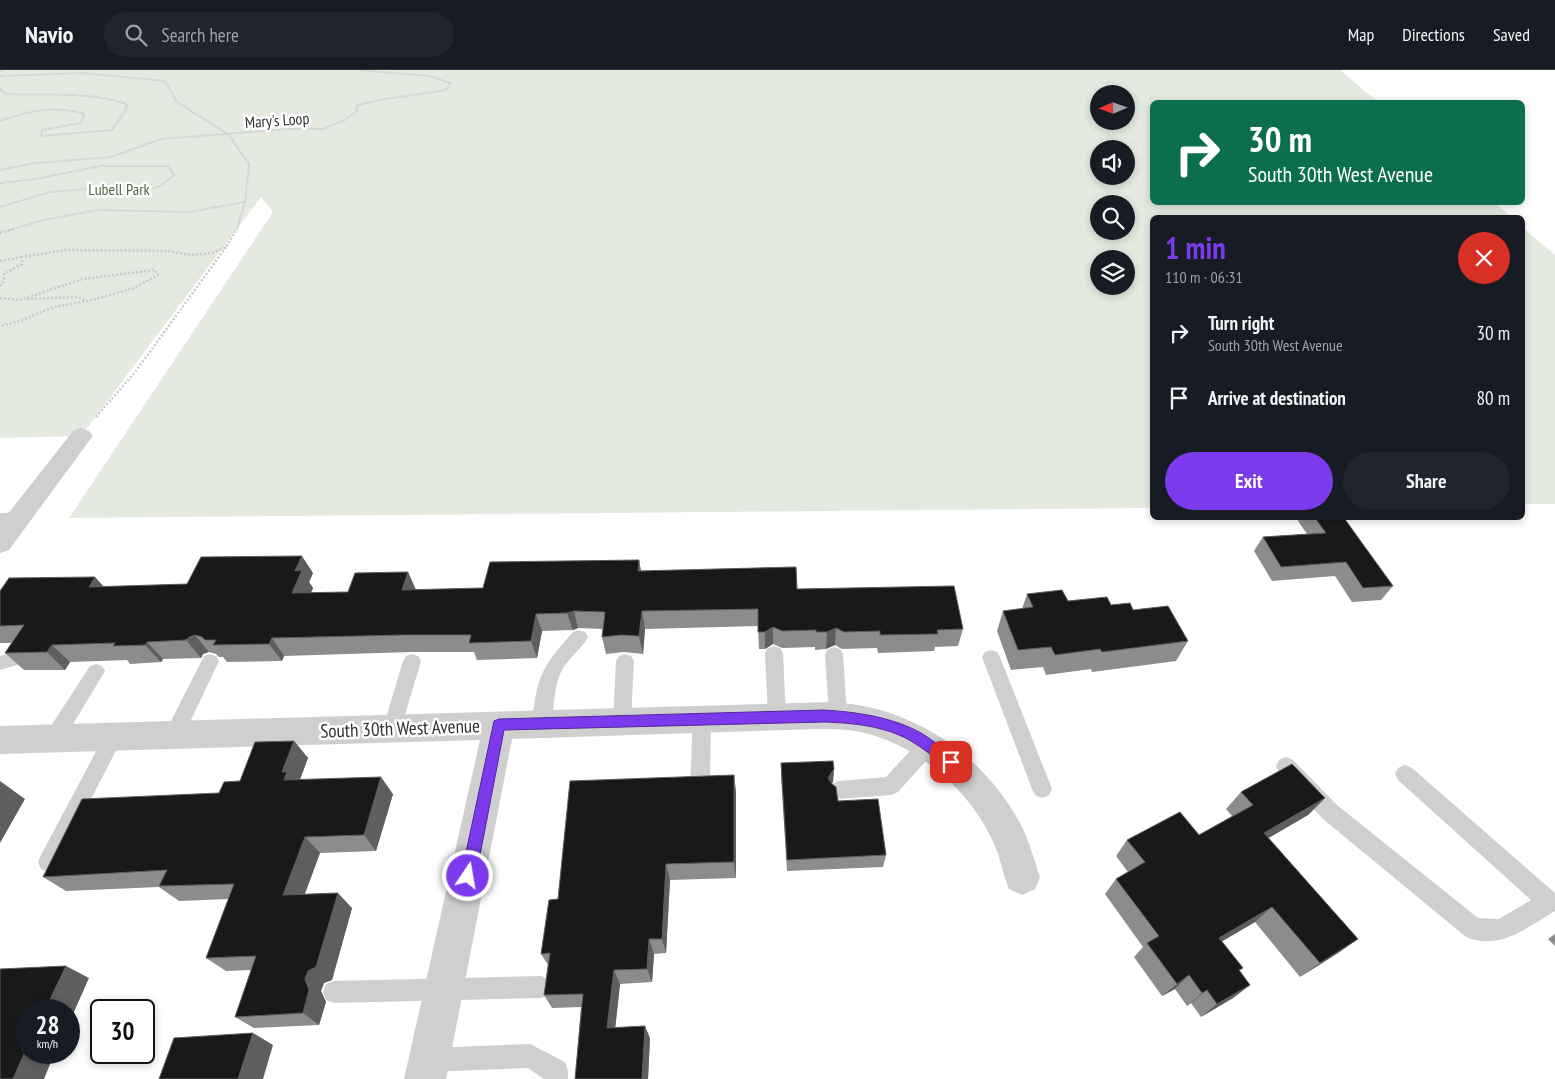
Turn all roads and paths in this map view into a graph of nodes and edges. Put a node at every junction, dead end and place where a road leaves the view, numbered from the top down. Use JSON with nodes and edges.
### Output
{"nodes":[{"id":1,"x":4,"y":70,"type":"edge"},
{"id":2,"x":359,"y":70,"type":"edge"},
{"id":3,"x":0,"y":71,"type":"edge"},
{"id":4,"x":0,"y":76,"type":"edge"},
{"id":5,"x":0,"y":89,"type":"edge"},
{"id":6,"x":0,"y":120,"type":"edge"},
{"id":7,"x":228,"y":135,"type":"junction"},
{"id":8,"x":0,"y":170,"type":"edge"},
{"id":9,"x":0,"y":182,"type":"edge"},
{"id":10,"x":245,"y":202,"type":"junction"},
{"id":11,"x":0,"y":207,"type":"edge"},
{"id":12,"x":0,"y":233,"type":"edge"},
{"id":13,"x":226,"y":247,"type":"junction"},
{"id":14,"x":22,"y":257,"type":"junction"},
{"id":15,"x":0,"y":261,"type":"edge"},
{"id":16,"x":0,"y":274,"type":"edge"},
{"id":17,"x":4,"y":274,"type":"junction"},
{"id":18,"x":0,"y":286,"type":"edge"},
{"id":19,"x":0,"y":298,"type":"edge"},
{"id":20,"x":20,"y":300,"type":"junction"},
{"id":21,"x":88,"y":301,"type":"junction"},
{"id":22,"x":0,"y":326,"type":"edge"},
{"id":23,"x":81,"y":436,"type":"joint"},
{"id":24,"x":10,"y":517,"type":"edge"},
{"id":25,"x":0,"y":543,"type":"edge"},
{"id":26,"x":579,"y":637,"type":"dead end"},
{"id":27,"x":774,"y":653,"type":"dead end"},
{"id":28,"x":834,"y":654,"type":"dead end"},
{"id":29,"x":22,"y":657,"type":"edge"},
{"id":30,"x":991,"y":657,"type":"dead end"},
{"id":31,"x":210,"y":661,"type":"edge"},
{"id":32,"x":412,"y":661,"type":"dead end"},
{"id":33,"x":625,"y":661,"type":"dead end"},
{"id":34,"x":0,"y":663,"type":"edge"},
{"id":35,"x":96,"y":671,"type":"dead end"},
{"id":36,"x":838,"y":716,"type":"junction"},
{"id":37,"x":777,"y":717,"type":"junction"},
{"id":38,"x":702,"y":719,"type":"junction"},
{"id":39,"x":622,"y":722,"type":"junction"},
{"id":40,"x":541,"y":724,"type":"junction"},
{"id":41,"x":499,"y":725,"type":"junction"},
{"id":42,"x":392,"y":728,"type":"junction"},
{"id":43,"x":174,"y":735,"type":"junction"},
{"id":44,"x":114,"y":736,"type":"junction"},
{"id":45,"x":54,"y":738,"type":"junction"},
{"id":46,"x":0,"y":740,"type":"edge"},
{"id":47,"x":928,"y":745,"type":"junction"},
{"id":48,"x":1286,"y":766,"type":"edge"},
{"id":49,"x":1404,"y":774,"type":"dead end"},
{"id":50,"x":700,"y":784,"type":"edge"},
{"id":51,"x":1042,"y":789,"type":"dead end"},
{"id":52,"x":839,"y":790,"type":"dead end"},
{"id":53,"x":48,"y":862,"type":"edge"},
{"id":54,"x":1022,"y":877,"type":"dead end"},
{"id":55,"x":541,"y":986,"type":"dead end"},
{"id":56,"x":446,"y":989,"type":"junction"},
{"id":57,"x":334,"y":992,"type":"dead end"},
{"id":58,"x":427,"y":1070,"type":"edge"},
{"id":59,"x":556,"y":1079,"type":"edge"}],
"edges":[{"from":1,"to":3,"type":"path"},
{"from":2,"to":7,"type":"path","name":"Mary's Loop"},
{"from":4,"to":7,"type":"path"},
{"from":5,"to":6,"type":"path"},
{"from":7,"to":8,"type":"path","name":"Mary's Loop"},
{"from":7,"to":10,"type":"path"},
{"from":9,"to":11,"type":"path"},
{"from":10,"to":12,"type":"path"},
{"from":10,"to":13,"type":"path"},
{"from":13,"to":14,"type":"path"},
{"from":13,"to":23,"type":"path"},
{"from":14,"to":15,"type":"path"},
{"from":14,"to":17,"type":"path"},
{"from":16,"to":17,"type":"path"},
{"from":17,"to":18,"type":"path"},
{"from":19,"to":20,"type":"path"},
{"from":20,"to":21,"type":"path"},
{"from":20,"to":21,"type":"path"},
{"from":21,"to":22,"type":"path"},
{"from":23,"to":24,"type":"street"},
{"from":24,"to":25,"type":"street"},
{"from":26,"to":40,"type":"lane"},
{"from":27,"to":37,"type":"lane"},
{"from":28,"to":36,"type":"lane"},
{"from":29,"to":34,"type":"lane"},
{"from":30,"to":51,"type":"lane"},
{"from":31,"to":43,"type":"lane"},
{"from":32,"to":42,"type":"lane"},
{"from":33,"to":39,"type":"lane"},
{"from":35,"to":45,"type":"lane"},
{"from":36,"to":37,"type":"street","name":"South 30th West Avenue"},
{"from":36,"to":47,"type":"street","name":"South 30th West Avenue"},
{"from":37,"to":38,"type":"street","name":"South 30th West Avenue"},
{"from":38,"to":39,"type":"street","name":"South 30th West Avenue"},
{"from":38,"to":50,"type":"lane"},
{"from":39,"to":40,"type":"street","name":"South 30th West Avenue"},
{"from":40,"to":41,"type":"street","name":"South 30th West Avenue"},
{"from":41,"to":42,"type":"street","name":"South 30th West Avenue"},
{"from":41,"to":56,"type":"street"},
{"from":42,"to":43,"type":"street","name":"South 30th West Avenue"},
{"from":43,"to":44,"type":"street","name":"South 30th West Avenue"},
{"from":44,"to":45,"type":"street","name":"South 30th West Avenue"},
{"from":44,"to":53,"type":"lane"},
{"from":45,"to":46,"type":"street","name":"South 30th West Avenue"},
{"from":47,"to":52,"type":"lane"},
{"from":47,"to":54,"type":"street","name":"South 30th West Avenue"},
{"from":48,"to":49,"type":"lane"},
{"from":55,"to":56,"type":"lane"},
{"from":56,"to":57,"type":"lane"},
{"from":56,"to":58,"type":"street"},
{"from":58,"to":59,"type":"lane"}]}
